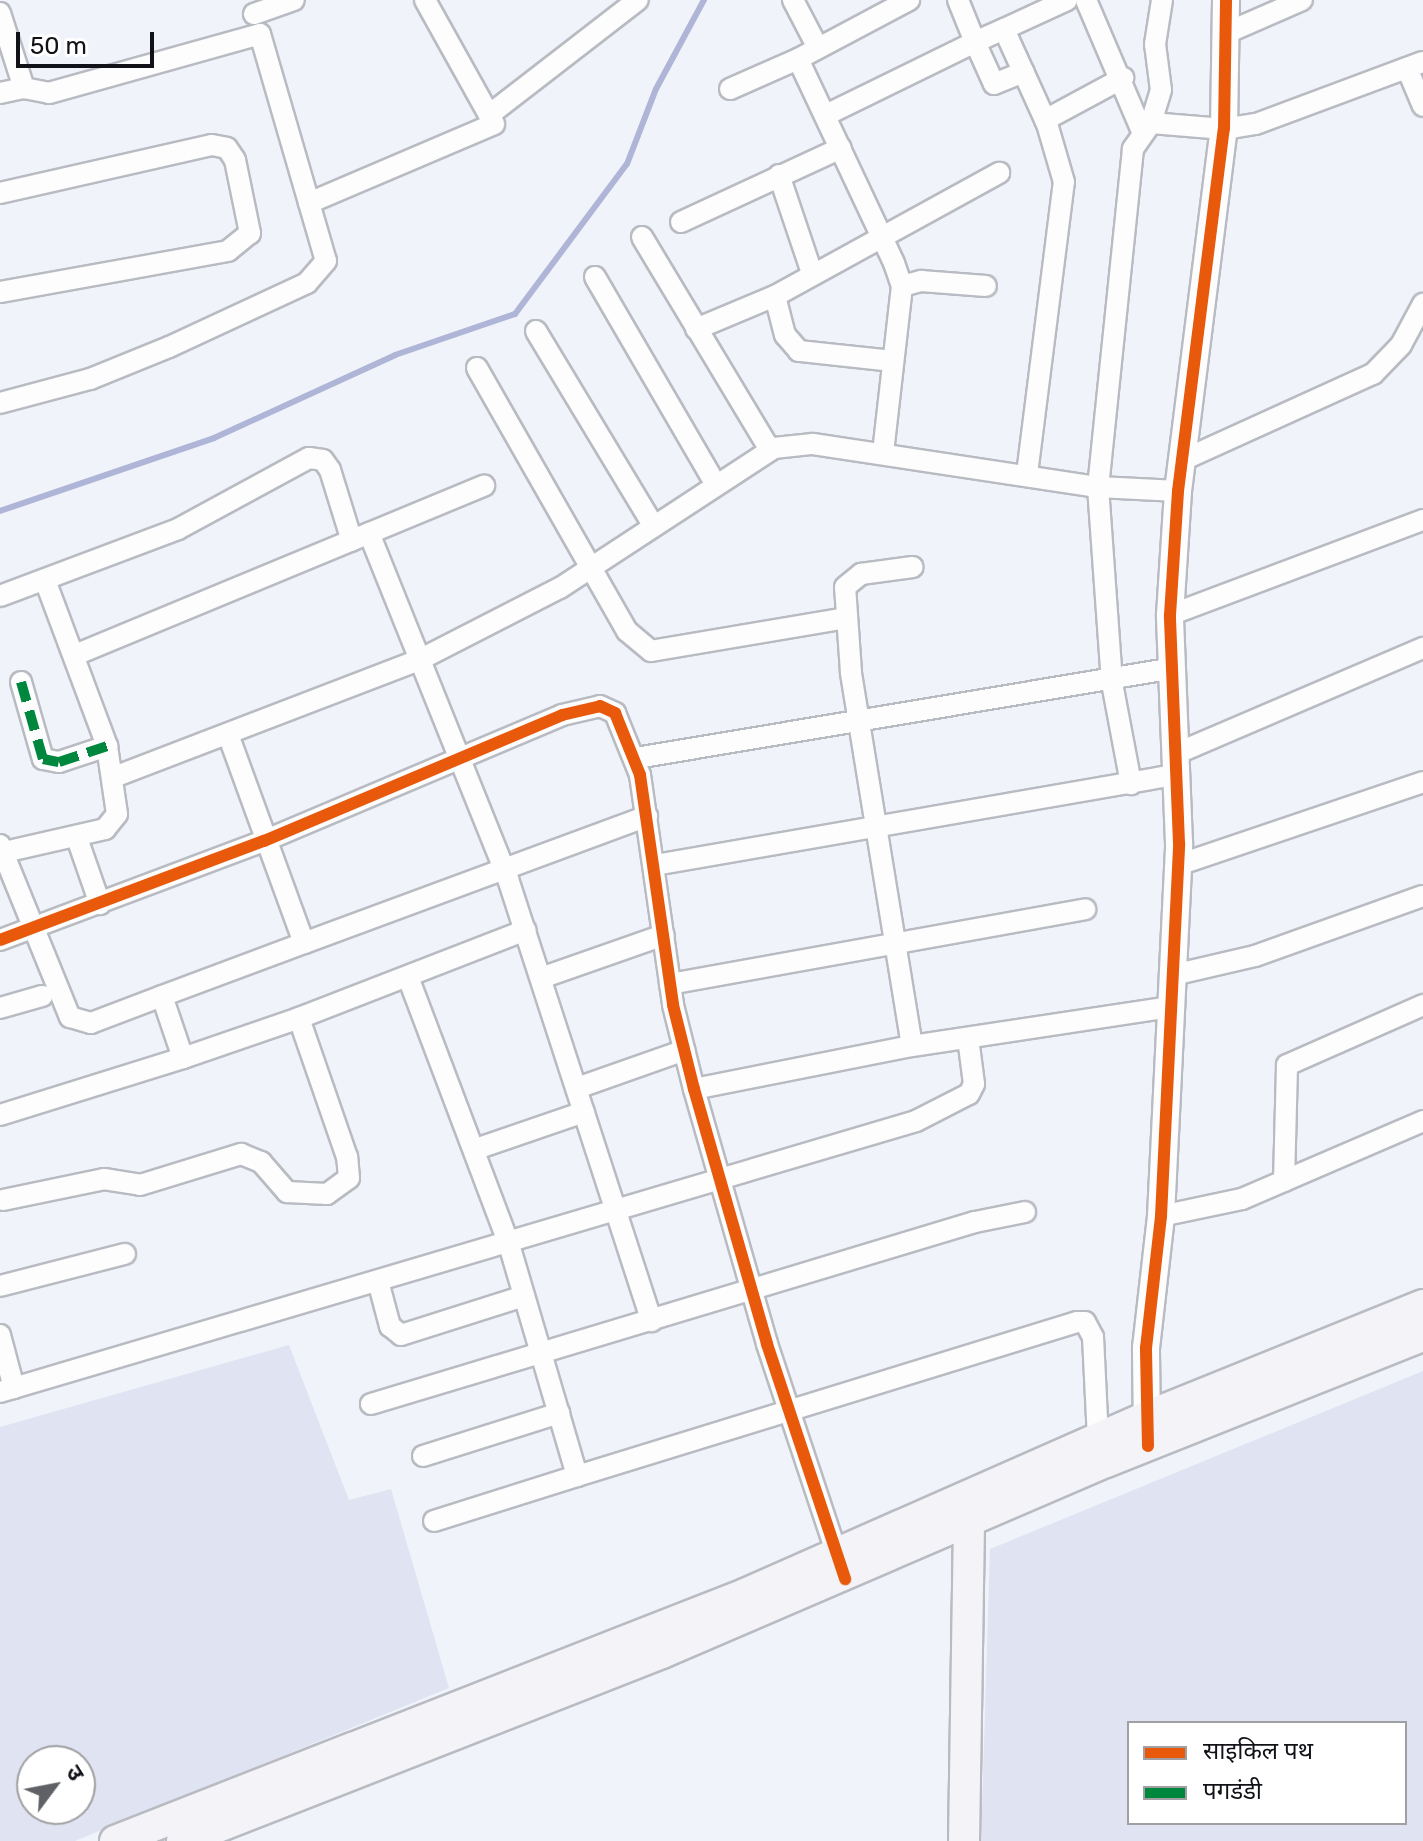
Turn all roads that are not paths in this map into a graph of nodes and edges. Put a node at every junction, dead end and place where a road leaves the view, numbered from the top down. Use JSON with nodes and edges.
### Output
{"nodes":[{"id":1,"x":294,"y":0,"type":"edge"},
{"id":2,"x":425,"y":0,"type":"edge"},
{"id":3,"x":638,"y":0,"type":"edge"},
{"id":4,"x":793,"y":0,"type":"edge"},
{"id":5,"x":909,"y":0,"type":"edge"},
{"id":6,"x":958,"y":0,"type":"edge"},
{"id":7,"x":1067,"y":0,"type":"edge"},
{"id":8,"x":1086,"y":0,"type":"edge"},
{"id":9,"x":1162,"y":0,"type":"edge"},
{"id":10,"x":1226,"y":0,"type":"edge"},
{"id":11,"x":1302,"y":0,"type":"edge"},
{"id":12,"x":0,"y":13,"type":"edge"},
{"id":13,"x":255,"y":16,"type":"edge"},
{"id":14,"x":1004,"y":29,"type":"junction"},
{"id":15,"x":1224,"y":34,"type":"junction"},
{"id":16,"x":975,"y":42,"type":"junction"},
{"id":17,"x":818,"y":48,"type":"junction"},
{"id":18,"x":798,"y":59,"type":"junction"},
{"id":19,"x":1415,"y":65,"type":"edge"},
{"id":20,"x":1024,"y":72,"type":"junction"},
{"id":21,"x":1123,"y":78,"type":"junction"},
{"id":22,"x":24,"y":88,"type":"junction"},
{"id":23,"x":730,"y":89,"type":"dead end"},
{"id":24,"x":0,"y":93,"type":"edge"},
{"id":25,"x":1423,"y":106,"type":"edge"},
{"id":26,"x":489,"y":115,"type":"junction"},
{"id":27,"x":826,"y":115,"type":"junction"},
{"id":28,"x":1045,"y":120,"type":"junction"},
{"id":29,"x":1146,"y":126,"type":"junction"},
{"id":30,"x":1224,"y":129,"type":"junction"},
{"id":31,"x":841,"y":148,"type":"junction"},
{"id":32,"x":999,"y":173,"type":"dead end"},
{"id":33,"x":779,"y":175,"type":"junction"},
{"id":34,"x":0,"y":193,"type":"edge"},
{"id":35,"x":309,"y":203,"type":"junction"},
{"id":36,"x":681,"y":222,"type":"dead end"},
{"id":37,"x":880,"y":235,"type":"junction"},
{"id":38,"x":642,"y":237,"type":"dead end"},
{"id":39,"x":812,"y":273,"type":"junction"},
{"id":40,"x":595,"y":277,"type":"dead end"},
{"id":41,"x":902,"y":286,"type":"junction"},
{"id":42,"x":986,"y":286,"type":"dead end"},
{"id":43,"x":0,"y":292,"type":"edge"},
{"id":44,"x":775,"y":296,"type":"junction"},
{"id":45,"x":1423,"y":304,"type":"edge"},
{"id":46,"x":696,"y":329,"type":"junction"},
{"id":47,"x":536,"y":331,"type":"dead end"},
{"id":48,"x":893,"y":361,"type":"junction"},
{"id":49,"x":477,"y":368,"type":"dead end"},
{"id":50,"x":0,"y":403,"type":"edge"},
{"id":51,"x":770,"y":450,"type":"junction"},
{"id":52,"x":883,"y":454,"type":"junction"},
{"id":53,"x":1183,"y":460,"type":"junction"},
{"id":54,"x":1027,"y":474,"type":"junction"},
{"id":55,"x":715,"y":483,"type":"junction"},
{"id":56,"x":484,"y":486,"type":"dead end"},
{"id":57,"x":1098,"y":487,"type":"junction"},
{"id":58,"x":1178,"y":491,"type":"junction"},
{"id":59,"x":1423,"y":520,"type":"edge"},
{"id":60,"x":653,"y":525,"type":"junction"},
{"id":61,"x":360,"y":537,"type":"junction"},
{"id":62,"x":594,"y":566,"type":"junction"},
{"id":63,"x":913,"y":567,"type":"dead end"},
{"id":64,"x":45,"y":580,"type":"junction"},
{"id":65,"x":0,"y":596,"type":"edge"},
{"id":66,"x":1170,"y":615,"type":"junction"},
{"id":67,"x":846,"y":618,"type":"junction"},
{"id":68,"x":1423,"y":648,"type":"edge"},
{"id":69,"x":75,"y":655,"type":"junction"},
{"id":70,"x":419,"y":660,"type":"junction"},
{"id":71,"x":1168,"y":669,"type":"junction"},
{"id":72,"x":21,"y":682,"type":"dead end"},
{"id":73,"x":1112,"y":683,"type":"junction"},
{"id":74,"x":859,"y":724,"type":"junction"},
{"id":75,"x":229,"y":737,"type":"junction"},
{"id":76,"x":107,"y":746,"type":"junction"},
{"id":77,"x":636,"y":758,"type":"junction"},
{"id":78,"x":457,"y":759,"type":"junction"},
{"id":79,"x":1174,"y":765,"type":"junction"},
{"id":80,"x":114,"y":777,"type":"junction"},
{"id":81,"x":1423,"y":782,"type":"edge"},
{"id":82,"x":1131,"y":784,"type":"junction"},
{"id":83,"x":647,"y":816,"type":"junction"},
{"id":84,"x":875,"y":828,"type":"junction"},
{"id":85,"x":77,"y":838,"type":"junction"},
{"id":86,"x":264,"y":841,"type":"junction"},
{"id":87,"x":1,"y":851,"type":"edge"},
{"id":88,"x":655,"y":865,"type":"junction"},
{"id":89,"x":1178,"y":865,"type":"junction"},
{"id":90,"x":503,"y":868,"type":"junction"},
{"id":91,"x":1423,"y":896,"type":"edge"},
{"id":92,"x":100,"y":904,"type":"junction"},
{"id":93,"x":1085,"y":909,"type":"dead end"},
{"id":94,"x":29,"y":930,"type":"junction"},
{"id":95,"x":526,"y":930,"type":"junction"},
{"id":96,"x":664,"y":935,"type":"junction"},
{"id":97,"x":0,"y":940,"type":"edge"},
{"id":98,"x":304,"y":943,"type":"junction"},
{"id":99,"x":894,"y":943,"type":"junction"},
{"id":100,"x":1173,"y":975,"type":"junction"},
{"id":101,"x":408,"y":977,"type":"junction"},
{"id":102,"x":541,"y":978,"type":"junction"},
{"id":103,"x":670,"y":984,"type":"junction"},
{"id":104,"x":42,"y":996,"type":"dead end"},
{"id":105,"x":162,"y":996,"type":"junction"},
{"id":106,"x":1423,"y":1005,"type":"edge"},
{"id":107,"x":1171,"y":1007,"type":"junction"},
{"id":108,"x":0,"y":1008,"type":"edge"},
{"id":109,"x":299,"y":1018,"type":"junction"},
{"id":110,"x":968,"y":1038,"type":"junction"},
{"id":111,"x":912,"y":1046,"type":"junction"},
{"id":112,"x":685,"y":1050,"type":"junction"},
{"id":113,"x":183,"y":1058,"type":"junction"},
{"id":114,"x":577,"y":1088,"type":"junction"},
{"id":115,"x":694,"y":1089,"type":"junction"},
{"id":116,"x":584,"y":1112,"type":"junction"},
{"id":117,"x":0,"y":1115,"type":"edge"},
{"id":118,"x":1423,"y":1121,"type":"edge"},
{"id":119,"x":476,"y":1149,"type":"junction"},
{"id":120,"x":720,"y":1178,"type":"junction"},
{"id":121,"x":1284,"y":1181,"type":"junction"},
{"id":122,"x":1,"y":1196,"type":"edge"},
{"id":123,"x":617,"y":1210,"type":"junction"},
{"id":124,"x":1025,"y":1212,"type":"dead end"},
{"id":125,"x":1161,"y":1216,"type":"junction"},
{"id":126,"x":508,"y":1241,"type":"junction"},
{"id":127,"x":125,"y":1254,"type":"dead end"},
{"id":128,"x":378,"y":1281,"type":"junction"},
{"id":129,"x":0,"y":1286,"type":"edge"},
{"id":130,"x":751,"y":1291,"type":"junction"},
{"id":131,"x":524,"y":1296,"type":"junction"},
{"id":132,"x":1423,"y":1305,"type":"edge"},
{"id":133,"x":652,"y":1321,"type":"junction"},
{"id":134,"x":0,"y":1335,"type":"edge"},
{"id":135,"x":1423,"y":1336,"type":"edge"},
{"id":136,"x":542,"y":1354,"type":"junction"},
{"id":137,"x":7,"y":1390,"type":"edge"},
{"id":138,"x":371,"y":1404,"type":"dead end"},
{"id":139,"x":789,"y":1408,"type":"junction"},
{"id":140,"x":559,"y":1413,"type":"junction"},
{"id":141,"x":1147,"y":1431,"type":"junction"},
{"id":142,"x":1098,"y":1438,"type":"junction"},
{"id":143,"x":423,"y":1456,"type":"dead end"},
{"id":144,"x":577,"y":1476,"type":"junction"},
{"id":145,"x":969,"y":1510,"type":"junction"},
{"id":146,"x":434,"y":1521,"type":"dead end"},
{"id":147,"x":841,"y":1567,"type":"junction"},
{"id":148,"x":115,"y":1841,"type":"edge"},
{"id":149,"x":182,"y":1841,"type":"edge"},
{"id":150,"x":964,"y":1841,"type":"edge"}],
"edges":[{"from":1,"to":13,"type":"street"},
{"from":2,"to":26,"type":"street"},
{"from":3,"to":26,"type":"street"},
{"from":4,"to":17,"type":"street"},
{"from":5,"to":17,"type":"street"},
{"from":6,"to":16,"type":"street"},
{"from":7,"to":14,"type":"street"},
{"from":8,"to":21,"type":"street"},
{"from":9,"to":29,"type":"street"},
{"from":10,"to":15,"type":"street"},
{"from":11,"to":15,"type":"street"},
{"from":12,"to":22,"type":"street"},
{"from":13,"to":22,"type":"street"},
{"from":13,"to":35,"type":"street"},
{"from":14,"to":16,"type":"street"},
{"from":14,"to":20,"type":"street"},
{"from":15,"to":30,"type":"street"},
{"from":16,"to":20,"type":"street"},
{"from":16,"to":27,"type":"street"},
{"from":17,"to":18,"type":"street"},
{"from":18,"to":23,"type":"street"},
{"from":18,"to":27,"type":"street"},
{"from":19,"to":25,"type":"street"},
{"from":19,"to":30,"type":"street"},
{"from":20,"to":28,"type":"street"},
{"from":21,"to":28,"type":"street"},
{"from":21,"to":29,"type":"street"},
{"from":22,"to":24,"type":"street"},
{"from":26,"to":35,"type":"street"},
{"from":27,"to":31,"type":"street"},
{"from":28,"to":54,"type":"street"},
{"from":29,"to":30,"type":"street"},
{"from":29,"to":57,"type":"street"},
{"from":30,"to":53,"type":"street"},
{"from":31,"to":33,"type":"street"},
{"from":31,"to":37,"type":"street"},
{"from":32,"to":37,"type":"street"},
{"from":33,"to":36,"type":"street"},
{"from":33,"to":39,"type":"street"},
{"from":34,"to":43,"type":"street"},
{"from":35,"to":50,"type":"street"},
{"from":37,"to":39,"type":"street"},
{"from":37,"to":41,"type":"street"},
{"from":38,"to":46,"type":"street"},
{"from":39,"to":44,"type":"street"},
{"from":40,"to":55,"type":"street"},
{"from":41,"to":42,"type":"street"},
{"from":41,"to":48,"type":"street"},
{"from":44,"to":46,"type":"street"},
{"from":44,"to":48,"type":"street"},
{"from":45,"to":53,"type":"street"},
{"from":46,"to":51,"type":"street"},
{"from":47,"to":60,"type":"street"},
{"from":48,"to":52,"type":"street"},
{"from":49,"to":62,"type":"street"},
{"from":51,"to":52,"type":"street"},
{"from":51,"to":55,"type":"street"},
{"from":52,"to":54,"type":"street"},
{"from":53,"to":58,"type":"street"},
{"from":54,"to":57,"type":"street"},
{"from":55,"to":60,"type":"street"},
{"from":56,"to":61,"type":"street"},
{"from":57,"to":58,"type":"street"},
{"from":57,"to":73,"type":"street"},
{"from":58,"to":66,"type":"street"},
{"from":59,"to":66,"type":"street"},
{"from":60,"to":62,"type":"street"},
{"from":61,"to":64,"type":"street"},
{"from":61,"to":69,"type":"street"},
{"from":61,"to":70,"type":"street"},
{"from":62,"to":67,"type":"street"},
{"from":62,"to":70,"type":"street"},
{"from":63,"to":67,"type":"street"},
{"from":64,"to":65,"type":"street"},
{"from":64,"to":69,"type":"street"},
{"from":66,"to":71,"type":"street"},
{"from":67,"to":74,"type":"street"},
{"from":68,"to":79,"type":"street"},
{"from":69,"to":76,"type":"street"},
{"from":70,"to":75,"type":"street"},
{"from":70,"to":78,"type":"street"},
{"from":71,"to":73,"type":"street"},
{"from":71,"to":79,"type":"street"},
{"from":72,"to":76,"type":"street"},
{"from":73,"to":74,"type":"street"},
{"from":73,"to":82,"type":"street"},
{"from":74,"to":77,"type":"street"},
{"from":74,"to":84,"type":"street"},
{"from":75,"to":80,"type":"street"},
{"from":75,"to":86,"type":"street"},
{"from":76,"to":80,"type":"street"},
{"from":77,"to":78,"type":"street"},
{"from":77,"to":83,"type":"street"},
{"from":78,"to":86,"type":"street"},
{"from":78,"to":90,"type":"street"},
{"from":79,"to":82,"type":"street"},
{"from":79,"to":89,"type":"street"},
{"from":80,"to":85,"type":"street"},
{"from":81,"to":89,"type":"street"},
{"from":82,"to":84,"type":"street"},
{"from":83,"to":88,"type":"street"},
{"from":83,"to":90,"type":"street"},
{"from":84,"to":88,"type":"street"},
{"from":84,"to":99,"type":"street"},
{"from":85,"to":87,"type":"street"},
{"from":85,"to":92,"type":"street"},
{"from":86,"to":92,"type":"street"},
{"from":86,"to":98,"type":"street"},
{"from":87,"to":94,"type":"street"},
{"from":88,"to":96,"type":"street"},
{"from":89,"to":100,"type":"street"},
{"from":90,"to":95,"type":"street"},
{"from":90,"to":98,"type":"street"},
{"from":91,"to":100,"type":"street"},
{"from":92,"to":94,"type":"street"},
{"from":93,"to":99,"type":"street"},
{"from":94,"to":97,"type":"street"},
{"from":94,"to":105,"type":"street"},
{"from":95,"to":101,"type":"street"},
{"from":95,"to":102,"type":"street"},
{"from":96,"to":102,"type":"street"},
{"from":96,"to":103,"type":"street"},
{"from":98,"to":105,"type":"street"},
{"from":99,"to":103,"type":"street"},
{"from":99,"to":111,"type":"street"},
{"from":100,"to":107,"type":"street"},
{"from":101,"to":109,"type":"street"},
{"from":101,"to":119,"type":"street"},
{"from":102,"to":114,"type":"street"},
{"from":103,"to":112,"type":"street"},
{"from":104,"to":108,"type":"street"},
{"from":105,"to":113,"type":"street"},
{"from":106,"to":121,"type":"street"},
{"from":107,"to":110,"type":"street"},
{"from":107,"to":125,"type":"street"},
{"from":109,"to":113,"type":"street"},
{"from":109,"to":122,"type":"street"},
{"from":110,"to":111,"type":"street"},
{"from":110,"to":120,"type":"street"},
{"from":111,"to":115,"type":"street"},
{"from":112,"to":114,"type":"street"},
{"from":112,"to":115,"type":"street"},
{"from":113,"to":117,"type":"street"},
{"from":114,"to":116,"type":"street"},
{"from":115,"to":120,"type":"street"},
{"from":116,"to":119,"type":"street"},
{"from":116,"to":123,"type":"street"},
{"from":118,"to":121,"type":"street"},
{"from":119,"to":126,"type":"street"},
{"from":120,"to":123,"type":"street"},
{"from":120,"to":130,"type":"street"},
{"from":121,"to":125,"type":"street"},
{"from":123,"to":126,"type":"street"},
{"from":123,"to":133,"type":"street"},
{"from":124,"to":130,"type":"street"},
{"from":125,"to":141,"type":"street"},
{"from":126,"to":128,"type":"street"},
{"from":126,"to":131,"type":"street"},
{"from":127,"to":129,"type":"street"},
{"from":128,"to":131,"type":"street"},
{"from":128,"to":137,"type":"street"},
{"from":130,"to":133,"type":"street"},
{"from":130,"to":139,"type":"street"},
{"from":131,"to":136,"type":"street"},
{"from":132,"to":141,"type":"main road"},
{"from":133,"to":136,"type":"street"},
{"from":134,"to":137,"type":"street"},
{"from":135,"to":141,"type":"main road"},
{"from":136,"to":138,"type":"street"},
{"from":136,"to":140,"type":"street"},
{"from":139,"to":142,"type":"street"},
{"from":139,"to":144,"type":"street"},
{"from":139,"to":147,"type":"street"},
{"from":140,"to":143,"type":"street"},
{"from":140,"to":144,"type":"street"},
{"from":141,"to":142,"type":"main road"},
{"from":141,"to":145,"type":"main road"},
{"from":142,"to":145,"type":"main road"},
{"from":144,"to":146,"type":"street"},
{"from":145,"to":147,"type":"main road"},
{"from":145,"to":150,"type":"main road"},
{"from":147,"to":148,"type":"main road"},
{"from":147,"to":149,"type":"main road"}]}
